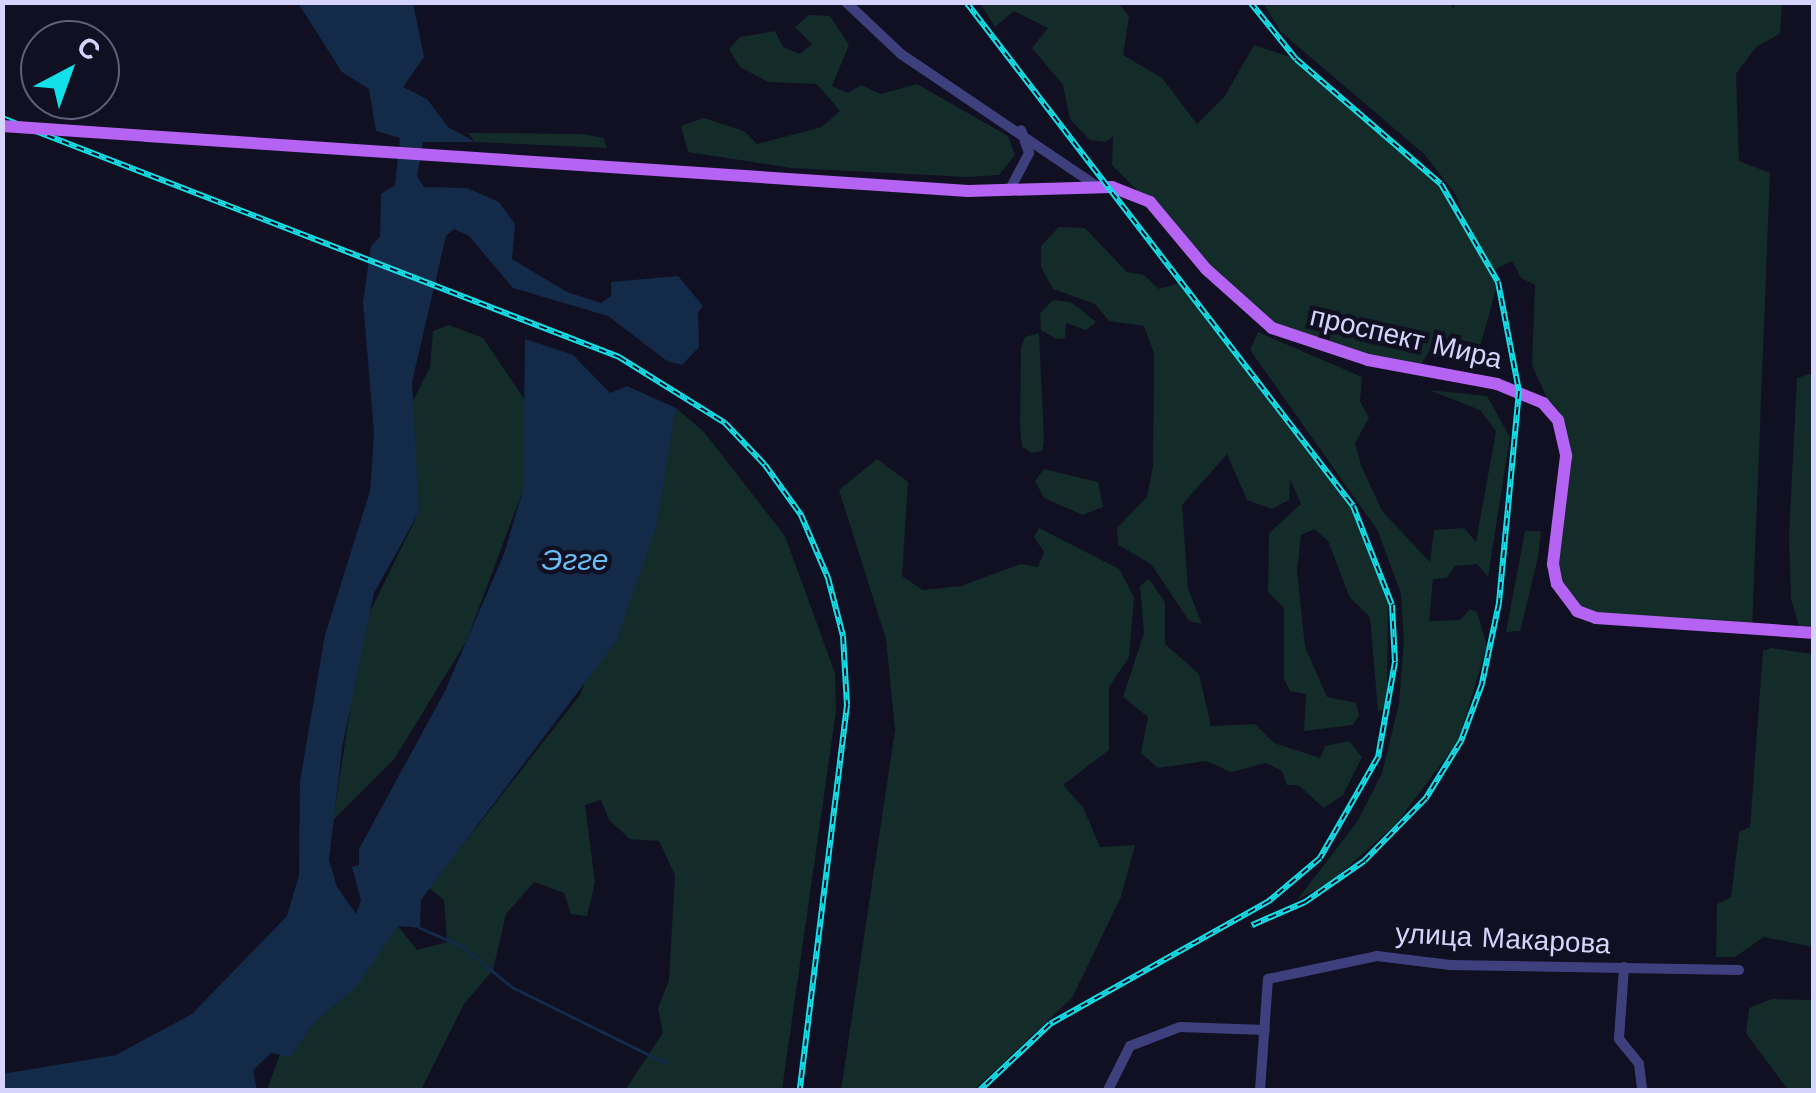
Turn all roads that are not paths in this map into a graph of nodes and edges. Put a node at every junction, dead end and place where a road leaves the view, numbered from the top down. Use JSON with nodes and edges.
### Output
{"nodes":[{"id":1,"x":846,"y":2,"type":"edge"},
{"id":2,"x":2,"y":126,"type":"edge"},
{"id":3,"x":1020,"y":130,"type":"junction"},
{"id":4,"x":1098,"y":187,"type":"junction"},
{"id":5,"x":1010,"y":190,"type":"junction"},
{"id":6,"x":1814,"y":632,"type":"edge"},
{"id":7,"x":1624,"y":967,"type":"junction"},
{"id":8,"x":1739,"y":970,"type":"dead end"},
{"id":9,"x":1264,"y":1030,"type":"junction"},
{"id":10,"x":1108,"y":1090,"type":"edge"},
{"id":11,"x":1260,"y":1090,"type":"edge"},
{"id":12,"x":1642,"y":1090,"type":"edge"}],
"edges":[{"from":1,"to":3,"type":"street"},
{"from":2,"to":5,"type":"main road","name":"проспект Мира","bridge":true},
{"from":3,"to":4,"type":"street"},
{"from":3,"to":5,"type":"street"},
{"from":4,"to":5,"type":"main road","name":"проспект Мира"},
{"from":4,"to":6,"type":"main road","name":"проспект Мира"},
{"from":7,"to":8,"type":"street","name":"улица Макарова"},
{"from":7,"to":9,"type":"street","name":"улица Макарова"},
{"from":7,"to":12,"type":"street"},
{"from":9,"to":10,"type":"street"},
{"from":9,"to":11,"type":"street"}]}
